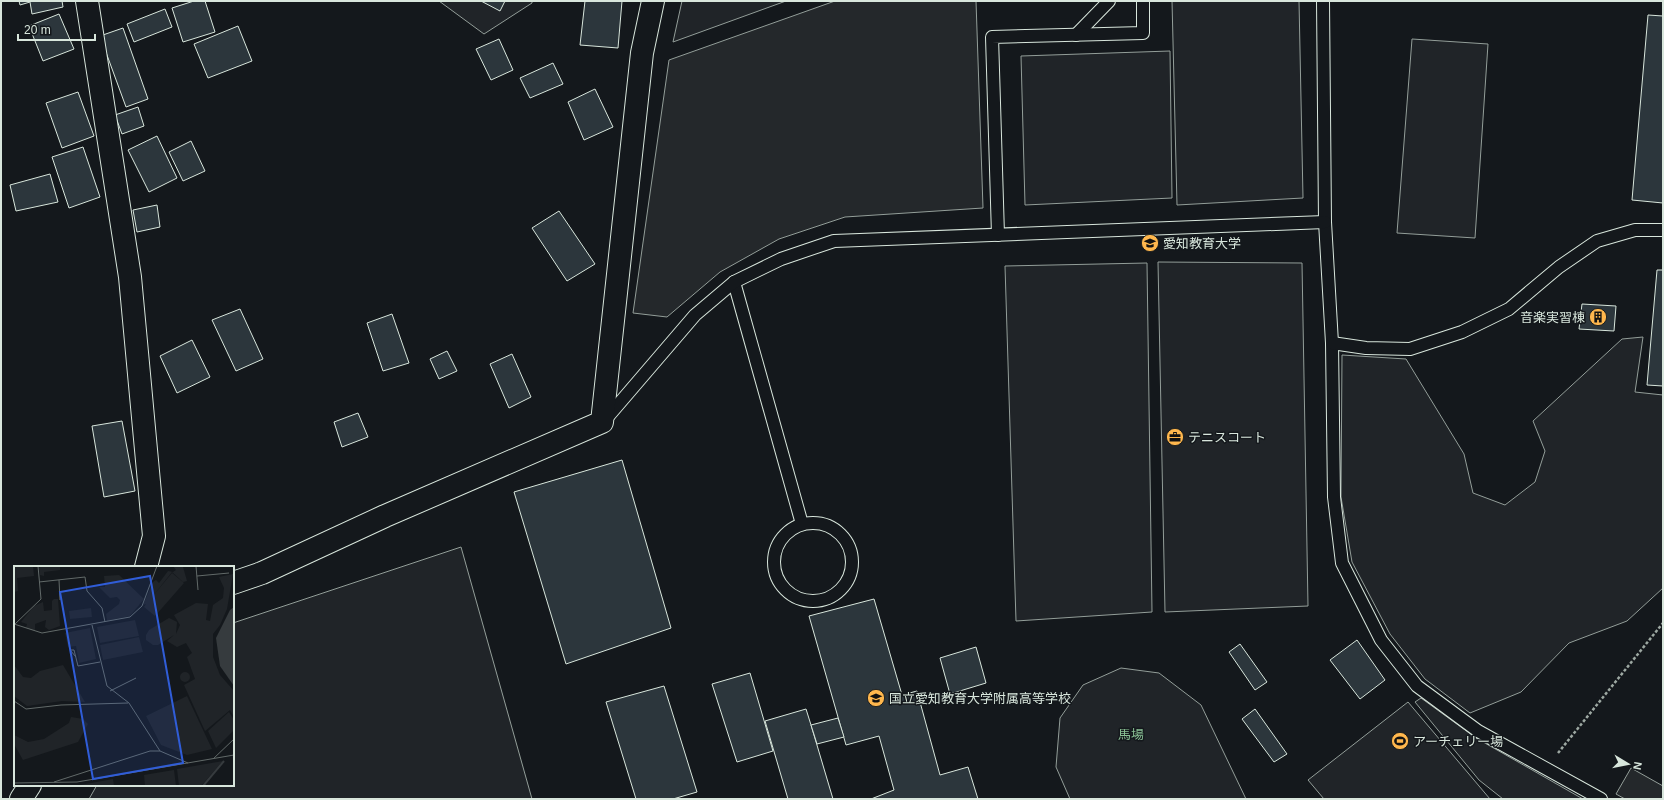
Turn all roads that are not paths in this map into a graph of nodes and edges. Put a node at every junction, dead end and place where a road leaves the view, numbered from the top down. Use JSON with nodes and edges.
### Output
{"nodes":[{"id":1,"x":87,"y":1,"type":"edge"},
{"id":2,"x":653,"y":1,"type":"edge"},
{"id":3,"x":1109,"y":1,"type":"edge"},
{"id":4,"x":1143,"y":1,"type":"edge"},
{"id":5,"x":1323,"y":1,"type":"edge"},
{"id":6,"x":1076,"y":35,"type":"dead end"},
{"id":7,"x":1325,"y":222,"type":"junction"},
{"id":8,"x":1663,"y":230,"type":"edge"},
{"id":9,"x":998,"y":235,"type":"junction"},
{"id":10,"x":734,"y":282,"type":"junction"},
{"id":11,"x":1332,"y":343,"type":"junction"},
{"id":12,"x":602,"y":422,"type":"junction"},
{"id":13,"x":802,"y":524,"type":"junction"},
{"id":14,"x":146,"y":566,"type":"edge"},
{"id":15,"x":234,"y":583,"type":"edge"},
{"id":16,"x":29,"y":786,"type":"edge"},
{"id":17,"x":21,"y":799,"type":"edge"},
{"id":18,"x":1601,"y":799,"type":"edge"}],
"edges":[{"from":1,"to":14,"type":"street"},
{"from":2,"to":12,"type":"street"},
{"from":3,"to":6,"type":"lane"},
{"from":4,"to":9,"type":"lane"},
{"from":5,"to":7,"type":"lane"},
{"from":7,"to":9,"type":"lane"},
{"from":7,"to":11,"type":"lane"},
{"from":8,"to":11,"type":"lane"},
{"from":9,"to":10,"type":"lane"},
{"from":10,"to":12,"type":"lane"},
{"from":10,"to":13,"type":"lane"},
{"from":11,"to":18,"type":"lane"},
{"from":12,"to":15,"type":"street"},
{"from":13,"to":13,"type":"lane"},
{"from":16,"to":17,"type":"street"}]}
